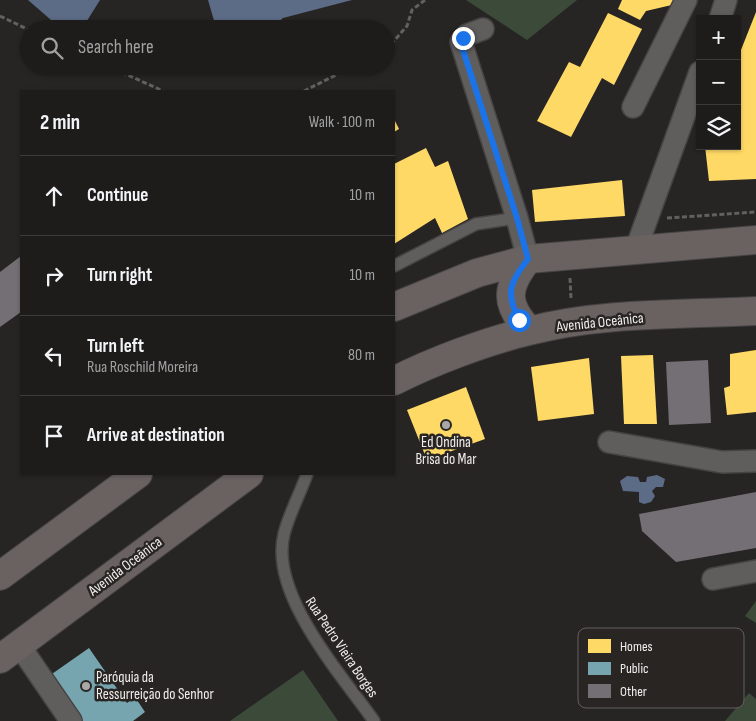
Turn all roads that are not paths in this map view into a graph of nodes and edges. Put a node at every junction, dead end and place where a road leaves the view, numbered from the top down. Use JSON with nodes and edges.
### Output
{"nodes":[{"id":1,"x":686,"y":0,"type":"edge"},
{"id":2,"x":726,"y":0,"type":"edge"},
{"id":3,"x":721,"y":15,"type":"edge"},
{"id":4,"x":483,"y":30,"type":"dead end"},
{"id":5,"x":696,"y":83,"type":"edge"},
{"id":6,"x":633,"y":107,"type":"dead end"},
{"id":7,"x":517,"y":218,"type":"junction"},
{"id":8,"x":756,"y":240,"type":"edge"},
{"id":9,"x":636,"y":249,"type":"junction"},
{"id":10,"x":528,"y":259,"type":"junction"},
{"id":11,"x":395,"y":265,"type":"edge"},
{"id":12,"x":395,"y":307,"type":"edge"},
{"id":13,"x":756,"y":311,"type":"edge"},
{"id":14,"x":529,"y":330,"type":"junction"},
{"id":15,"x":395,"y":381,"type":"edge"},
{"id":16,"x":609,"y":442,"type":"dead end"},
{"id":17,"x":756,"y":462,"type":"edge"},
{"id":18,"x":137,"y":475,"type":"edge"},
{"id":19,"x":248,"y":475,"type":"edge"},
{"id":20,"x":308,"y":475,"type":"edge"},
{"id":21,"x":756,"y":571,"type":"edge"},
{"id":22,"x":0,"y":576,"type":"edge"},
{"id":23,"x":713,"y":579,"type":"dead end"},
{"id":24,"x":9,"y":652,"type":"edge"},
{"id":25,"x":71,"y":721,"type":"edge"},
{"id":26,"x":374,"y":721,"type":"edge"}],
"edges":[{"from":1,"to":6,"type":"street"},
{"from":2,"to":3,"type":"street"},
{"from":4,"to":7,"type":"street"},
{"from":5,"to":9,"type":"street"},
{"from":7,"to":10,"type":"street"},
{"from":7,"to":11,"type":"lane"},
{"from":8,"to":9,"type":"main road"},
{"from":9,"to":10,"type":"main road"},
{"from":10,"to":12,"type":"main road"},
{"from":10,"to":14,"type":"main road"},
{"from":13,"to":14,"type":"main road","name":"Avenida Oceânica"},
{"from":14,"to":15,"type":"main road","name":"Avenida Oceânica"},
{"from":16,"to":17,"type":"street"},
{"from":18,"to":22,"type":"main road"},
{"from":19,"to":24,"type":"main road","name":"Avenida Oceânica"},
{"from":20,"to":26,"type":"lane","name":"Rua Pedro Vieira Borges"},
{"from":21,"to":23,"type":"street"},
{"from":24,"to":25,"type":"street"}]}
